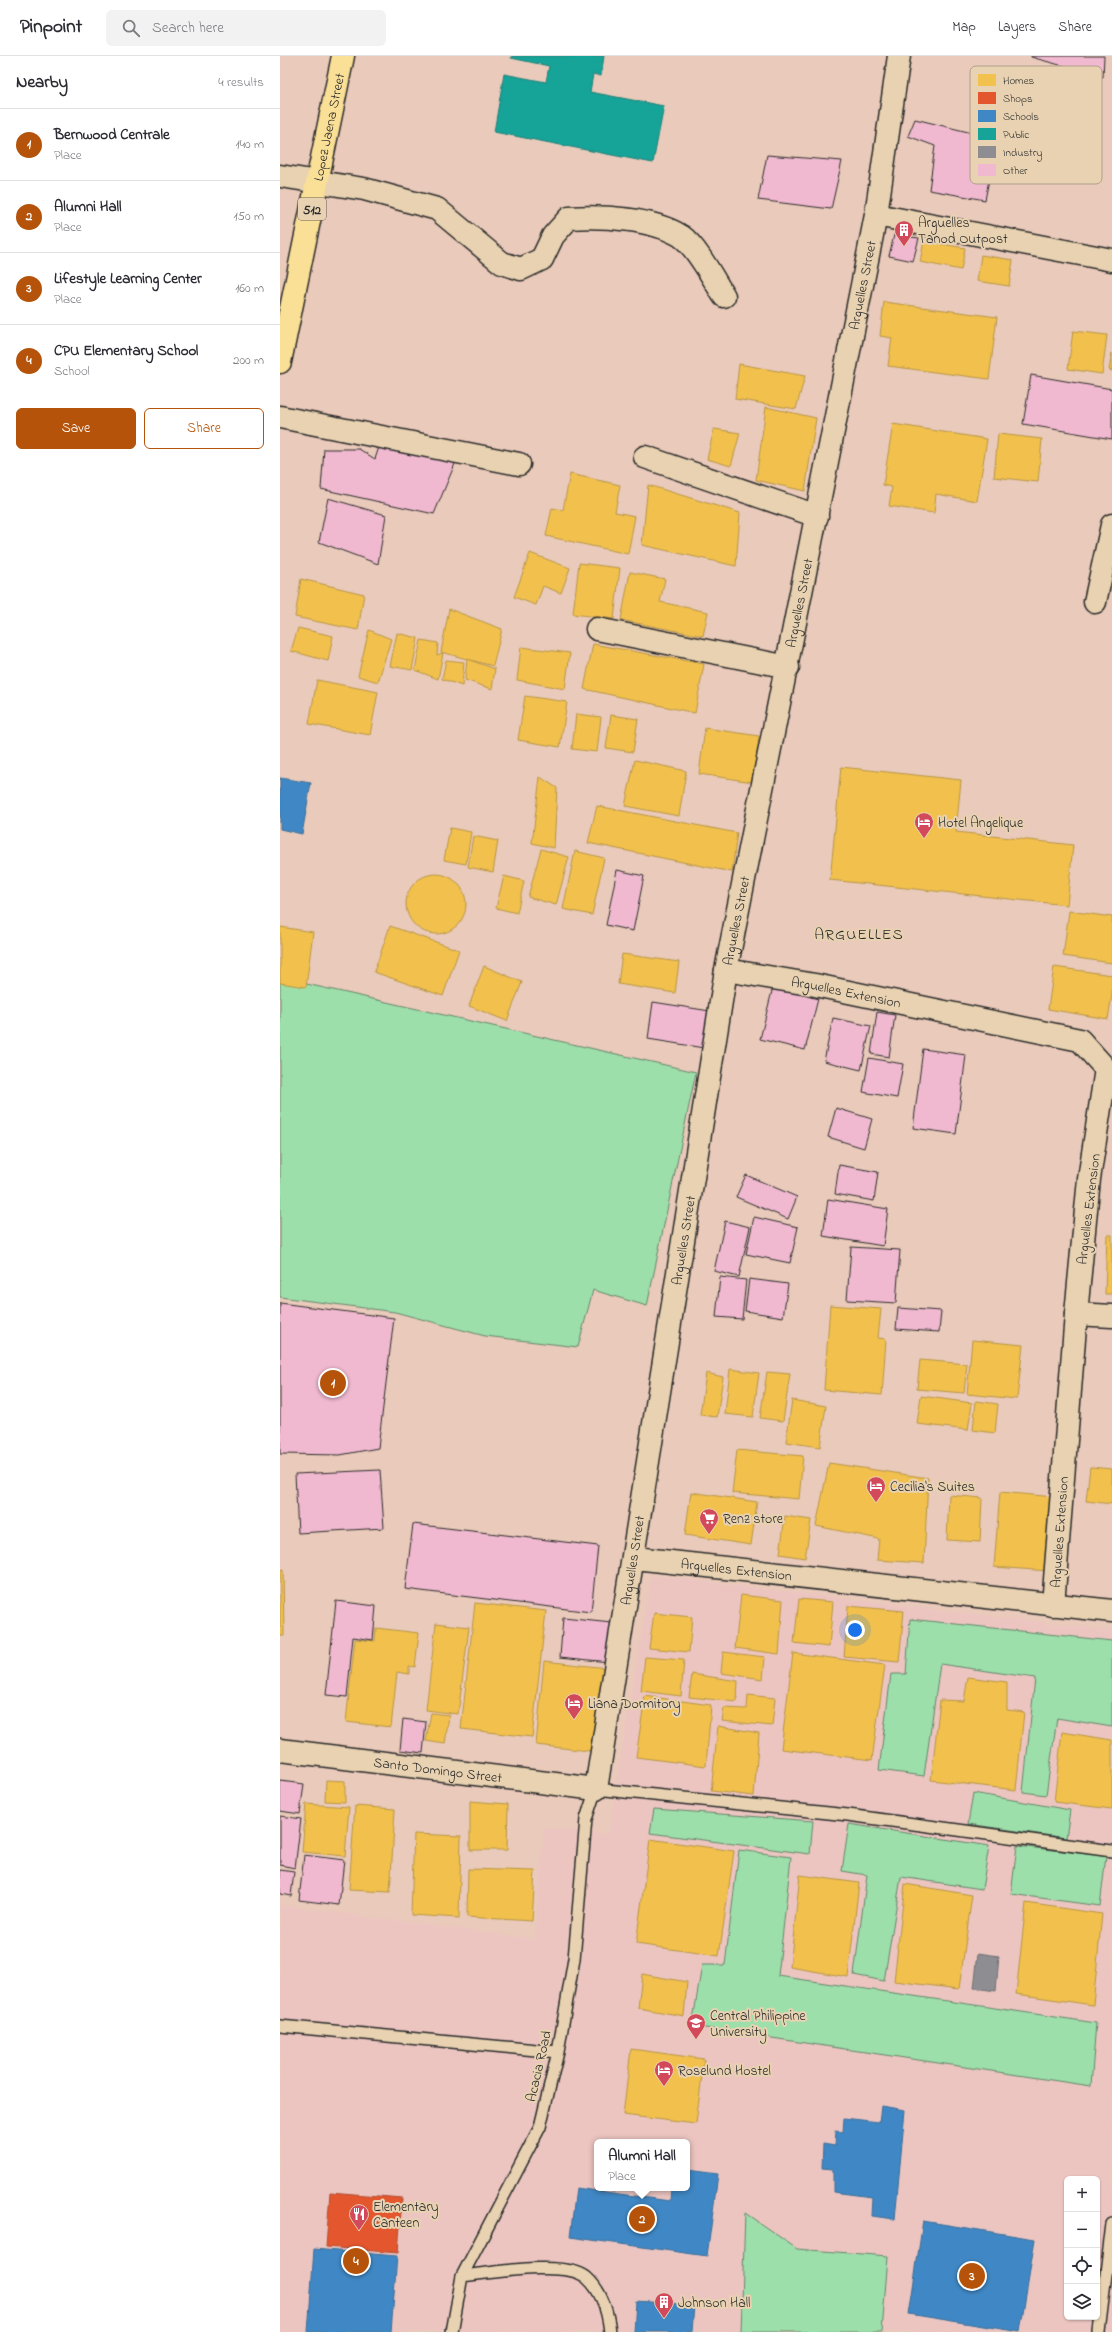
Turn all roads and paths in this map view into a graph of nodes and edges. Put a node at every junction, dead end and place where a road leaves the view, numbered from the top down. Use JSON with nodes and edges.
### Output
{"nodes":[{"id":1,"x":343,"y":56,"type":"edge"},
{"id":2,"x":899,"y":56,"type":"edge"},
{"id":3,"x":280,"y":176,"type":"edge"},
{"id":4,"x":317,"y":182,"type":"junction"},
{"id":5,"x":876,"y":215,"type":"junction"},
{"id":6,"x":1112,"y":260,"type":"edge"},
{"id":7,"x":724,"y":296,"type":"dead end"},
{"id":8,"x":280,"y":362,"type":"edge"},
{"id":9,"x":280,"y":417,"type":"edge"},
{"id":10,"x":645,"y":457,"type":"dead end"},
{"id":11,"x":519,"y":464,"type":"dead end"},
{"id":12,"x":817,"y":516,"type":"junction"},
{"id":13,"x":1112,"y":525,"type":"edge"},
{"id":14,"x":1095,"y":602,"type":"dead end"},
{"id":15,"x":597,"y":629,"type":"dead end"},
{"id":16,"x":788,"y":667,"type":"junction"},
{"id":17,"x":726,"y":970,"type":"junction"},
{"id":18,"x":1076,"y":1314,"type":"junction"},
{"id":19,"x":1112,"y":1316,"type":"edge"},
{"id":20,"x":635,"y":1558,"type":"junction"},
{"id":21,"x":1053,"y":1605,"type":"junction"},
{"id":22,"x":1112,"y":1611,"type":"edge"},
{"id":23,"x":280,"y":1750,"type":"edge"},
{"id":24,"x":596,"y":1789,"type":"junction"},
{"id":25,"x":1112,"y":1851,"type":"edge"},
{"id":26,"x":280,"y":2026,"type":"edge"},
{"id":27,"x":558,"y":2052,"type":"junction"},
{"id":28,"x":1112,"y":2224,"type":"edge"},
{"id":29,"x":462,"y":2276,"type":"junction"},
{"id":30,"x":452,"y":2332,"type":"edge"},
{"id":31,"x":610,"y":2332,"type":"edge"},
{"id":32,"x":1099,"y":2332,"type":"edge"}],
"edges":[{"from":1,"to":4,"type":"main road","name":"Lopez Jaena Street","number":"512"},
{"from":2,"to":5,"type":"street","name":"Arguelles Street"},
{"from":3,"to":4,"type":"street"},
{"from":4,"to":7,"type":"street"},
{"from":4,"to":8,"type":"main road","name":"Lopez Jaena Street","number":"512"},
{"from":5,"to":6,"type":"street"},
{"from":5,"to":12,"type":"street","name":"Arguelles Street"},
{"from":9,"to":11,"type":"street"},
{"from":10,"to":12,"type":"street"},
{"from":12,"to":16,"type":"street","name":"Arguelles Street"},
{"from":13,"to":14,"type":"street"},
{"from":15,"to":16,"type":"street"},
{"from":16,"to":17,"type":"street","name":"Arguelles Street"},
{"from":17,"to":18,"type":"street","name":"Arguelles Extension"},
{"from":17,"to":20,"type":"street","name":"Arguelles Street"},
{"from":18,"to":19,"type":"street"},
{"from":18,"to":21,"type":"street","name":"Arguelles Extension"},
{"from":20,"to":21,"type":"street","name":"Arguelles Extension"},
{"from":20,"to":24,"type":"street","name":"Arguelles Street"},
{"from":21,"to":22,"type":"street","name":"Arguelles Extension"},
{"from":23,"to":24,"type":"street","name":"Santo Domingo Street"},
{"from":24,"to":25,"type":"lane"},
{"from":24,"to":27,"type":"lane","name":"Acacia Road"},
{"from":26,"to":27,"type":"lane"},
{"from":27,"to":29,"type":"lane","name":"Acacia Road"},
{"from":28,"to":32,"type":"lane"},
{"from":29,"to":30,"type":"lane","name":"Acacia Road"},
{"from":29,"to":31,"type":"lane"}]}
